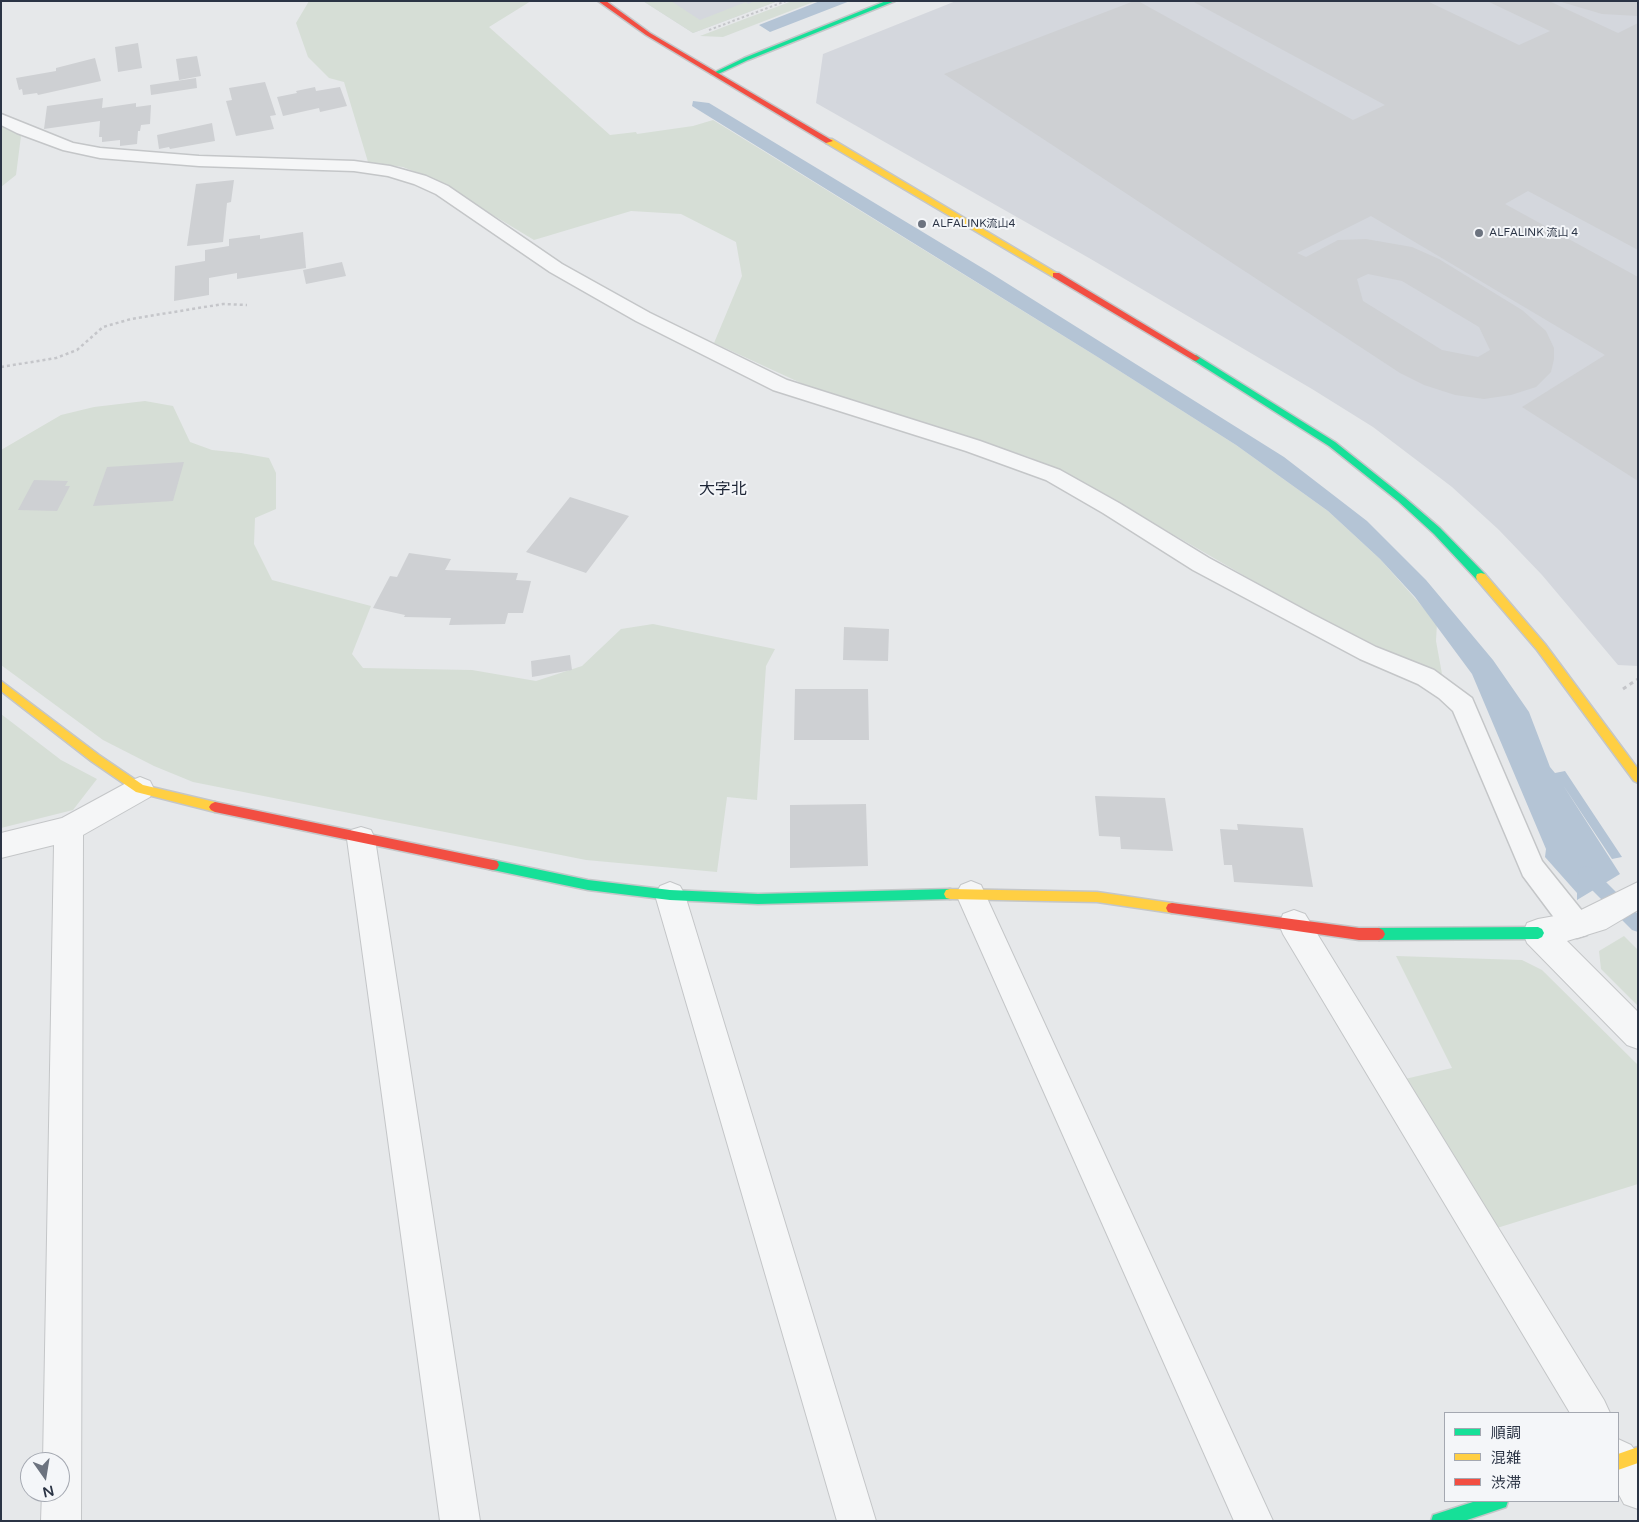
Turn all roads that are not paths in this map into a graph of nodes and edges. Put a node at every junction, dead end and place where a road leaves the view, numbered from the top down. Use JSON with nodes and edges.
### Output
{"nodes":[{"id":1,"x":601,"y":1,"type":"edge"},
{"id":2,"x":892,"y":1,"type":"edge"},
{"id":3,"x":714,"y":74,"type":"junction"},
{"id":4,"x":1,"y":119,"type":"edge"},
{"id":5,"x":1,"y":685,"type":"edge"},
{"id":6,"x":1638,"y":778,"type":"edge"},
{"id":7,"x":140,"y":789,"type":"junction"},
{"id":8,"x":68,"y":829,"type":"junction"},
{"id":9,"x":360,"y":839,"type":"junction"},
{"id":10,"x":1,"y":846,"type":"edge"},
{"id":11,"x":972,"y":894,"type":"junction"},
{"id":12,"x":670,"y":895,"type":"junction"},
{"id":13,"x":1638,"y":895,"type":"edge"},
{"id":14,"x":1586,"y":922,"type":"junction"},
{"id":15,"x":1294,"y":924,"type":"junction"},
{"id":16,"x":1538,"y":933,"type":"junction"},
{"id":17,"x":1638,"y":1034,"type":"edge"},
{"id":18,"x":1590,"y":1412,"type":"edge"},
{"id":19,"x":1497,"y":1502,"type":"edge"},
{"id":20,"x":61,"y":1521,"type":"edge"},
{"id":21,"x":460,"y":1521,"type":"edge"},
{"id":22,"x":857,"y":1521,"type":"edge"},
{"id":23,"x":1254,"y":1521,"type":"edge"},
{"id":24,"x":1438,"y":1521,"type":"edge"}],
"edges":[{"from":1,"to":3,"type":"street"},
{"from":2,"to":3,"type":"street"},
{"from":3,"to":6,"type":"street"},
{"from":4,"to":14,"type":"lane"},
{"from":5,"to":7,"type":"street"},
{"from":7,"to":8,"type":"street"},
{"from":7,"to":9,"type":"street"},
{"from":8,"to":10,"type":"street"},
{"from":8,"to":20,"type":"street"},
{"from":9,"to":12,"type":"street"},
{"from":9,"to":21,"type":"street"},
{"from":11,"to":12,"type":"street"},
{"from":11,"to":15,"type":"street"},
{"from":11,"to":23,"type":"street"},
{"from":12,"to":22,"type":"street"},
{"from":13,"to":14,"type":"street"},
{"from":14,"to":16,"type":"street"},
{"from":15,"to":16,"type":"street"},
{"from":15,"to":18,"type":"street"},
{"from":16,"to":17,"type":"street"},
{"from":19,"to":24,"type":"street"}]}
